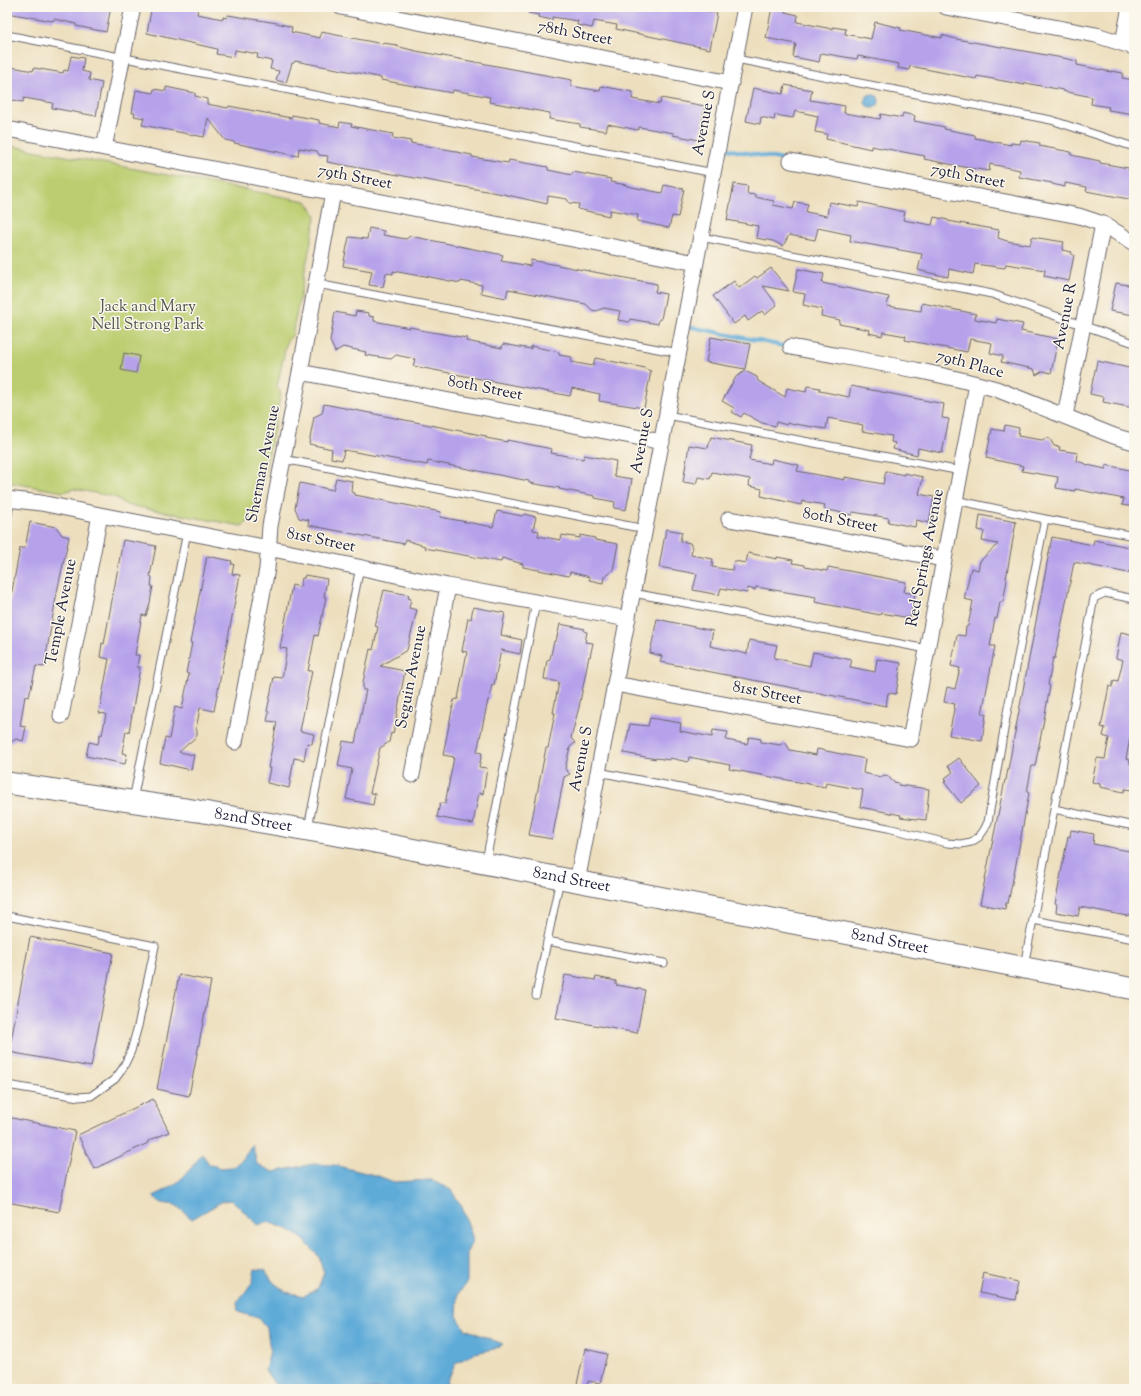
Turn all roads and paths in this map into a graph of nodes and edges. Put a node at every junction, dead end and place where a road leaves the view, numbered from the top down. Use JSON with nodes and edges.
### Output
{"nodes":[{"id":1,"x":133,"y":7,"type":"edge"},
{"id":2,"x":341,"y":7,"type":"edge"},
{"id":3,"x":746,"y":7,"type":"edge"},
{"id":4,"x":946,"y":7,"type":"edge"},
{"id":5,"x":1130,"y":7,"type":"edge"},
{"id":6,"x":7,"y":35,"type":"edge"},
{"id":7,"x":1129,"y":45,"type":"edge"},
{"id":8,"x":123,"y":57,"type":"junction"},
{"id":9,"x":736,"y":59,"type":"junction"},
{"id":10,"x":731,"y":83,"type":"junction"},
{"id":11,"x":7,"y":129,"type":"edge"},
{"id":12,"x":1134,"y":147,"type":"edge"},
{"id":13,"x":104,"y":148,"type":"junction"},
{"id":14,"x":791,"y":161,"type":"dead end"},
{"id":15,"x":714,"y":173,"type":"junction"},
{"id":16,"x":333,"y":192,"type":"junction"},
{"id":17,"x":1103,"y":224,"type":"junction"},
{"id":18,"x":701,"y":238,"type":"junction"},
{"id":19,"x":1134,"y":243,"type":"edge"},
{"id":20,"x":696,"y":263,"type":"junction"},
{"id":21,"x":316,"y":284,"type":"junction"},
{"id":22,"x":1083,"y":324,"type":"junction"},
{"id":23,"x":1134,"y":343,"type":"edge"},
{"id":24,"x":791,"y":348,"type":"dead end"},
{"id":25,"x":679,"y":353,"type":"junction"},
{"id":26,"x":300,"y":372,"type":"junction"},
{"id":27,"x":977,"y":384,"type":"junction"},
{"id":28,"x":667,"y":415,"type":"junction"},
{"id":29,"x":1065,"y":416,"type":"junction"},
{"id":30,"x":662,"y":442,"type":"junction"},
{"id":31,"x":1134,"y":442,"type":"edge"},
{"id":32,"x":283,"y":459,"type":"junction"},
{"id":33,"x":961,"y":471,"type":"junction"},
{"id":34,"x":9,"y":499,"type":"edge"},
{"id":35,"x":955,"y":500,"type":"junction"},
{"id":36,"x":100,"y":515,"type":"junction"},
{"id":37,"x":729,"y":518,"type":"dead end"},
{"id":38,"x":1045,"y":519,"type":"junction"},
{"id":39,"x":7,"y":520,"type":"edge"},
{"id":40,"x":645,"y":529,"type":"junction"},
{"id":41,"x":187,"y":532,"type":"junction"},
{"id":42,"x":1134,"y":536,"type":"edge"},
{"id":43,"x":268,"y":548,"type":"junction"},
{"id":44,"x":943,"y":559,"type":"junction"},
{"id":45,"x":360,"y":567,"type":"junction"},
{"id":46,"x":448,"y":586,"type":"junction"},
{"id":47,"x":632,"y":593,"type":"junction"},
{"id":48,"x":1134,"y":598,"type":"edge"},
{"id":49,"x":536,"y":602,"type":"junction"},
{"id":50,"x":628,"y":619,"type":"junction"},
{"id":51,"x":927,"y":649,"type":"junction"},
{"id":52,"x":615,"y":684,"type":"junction"},
{"id":53,"x":60,"y":716,"type":"dead end"},
{"id":54,"x":911,"y":739,"type":"joint"},
{"id":55,"x":235,"y":742,"type":"dead end"},
{"id":56,"x":598,"y":772,"type":"junction"},
{"id":57,"x":412,"y":775,"type":"dead end"},
{"id":58,"x":7,"y":783,"type":"edge"},
{"id":59,"x":132,"y":801,"type":"junction"},
{"id":60,"x":1054,"y":809,"type":"junction"},
{"id":61,"x":1134,"y":826,"type":"edge"},
{"id":62,"x":308,"y":830,"type":"junction"},
{"id":63,"x":486,"y":864,"type":"junction"},
{"id":64,"x":568,"y":880,"type":"junction"},
{"id":65,"x":7,"y":916,"type":"edge"},
{"id":66,"x":1033,"y":920,"type":"junction"},
{"id":67,"x":1134,"y":939,"type":"edge"},
{"id":68,"x":547,"y":941,"type":"junction"},
{"id":69,"x":664,"y":963,"type":"dead end"},
{"id":70,"x":1024,"y":968,"type":"junction"},
{"id":71,"x":1134,"y":989,"type":"edge"},
{"id":72,"x":536,"y":995,"type":"dead end"},
{"id":73,"x":7,"y":1085,"type":"edge"}],
"edges":[{"from":1,"to":8,"type":"street"},
{"from":2,"to":10,"type":"street","name":"78th Street"},
{"from":3,"to":9,"type":"street","name":"Avenue S"},
{"from":4,"to":7,"type":"street"},
{"from":5,"to":7,"type":"street"},
{"from":6,"to":8,"type":"lane"},
{"from":8,"to":13,"type":"street"},
{"from":8,"to":15,"type":"lane"},
{"from":9,"to":10,"type":"street","name":"Avenue S"},
{"from":9,"to":12,"type":"lane"},
{"from":10,"to":15,"type":"street","name":"Avenue S"},
{"from":11,"to":13,"type":"street","name":"79th Street"},
{"from":13,"to":16,"type":"street","name":"79th Street"},
{"from":14,"to":17,"type":"street","name":"79th Street"},
{"from":15,"to":18,"type":"street","name":"Avenue S"},
{"from":16,"to":20,"type":"street","name":"79th Street"},
{"from":16,"to":21,"type":"street","name":"Sherman Avenue"},
{"from":17,"to":19,"type":"street","name":"79th Street"},
{"from":17,"to":22,"type":"street","name":"Avenue R"},
{"from":18,"to":20,"type":"street","name":"Avenue S"},
{"from":18,"to":22,"type":"lane"},
{"from":20,"to":25,"type":"street","name":"Avenue S"},
{"from":21,"to":25,"type":"lane"},
{"from":21,"to":26,"type":"street","name":"Sherman Avenue"},
{"from":22,"to":23,"type":"lane"},
{"from":22,"to":29,"type":"street","name":"Avenue R"},
{"from":24,"to":27,"type":"street","name":"79th Place"},
{"from":25,"to":28,"type":"street","name":"Avenue S"},
{"from":26,"to":30,"type":"street","name":"80th Street"},
{"from":26,"to":32,"type":"street","name":"Sherman Avenue"},
{"from":27,"to":29,"type":"street","name":"79th Place"},
{"from":27,"to":33,"type":"street","name":"Red Springs Avenue"},
{"from":28,"to":30,"type":"street","name":"Avenue S"},
{"from":28,"to":33,"type":"lane"},
{"from":29,"to":31,"type":"street","name":"79th Place"},
{"from":30,"to":40,"type":"street","name":"Avenue S"},
{"from":32,"to":40,"type":"lane"},
{"from":32,"to":43,"type":"street","name":"Sherman Avenue"},
{"from":33,"to":35,"type":"street","name":"Red Springs Avenue"},
{"from":34,"to":36,"type":"street","name":"81st Street"},
{"from":34,"to":39,"type":"lane"},
{"from":35,"to":38,"type":"lane"},
{"from":35,"to":44,"type":"street","name":"Red Springs Avenue"},
{"from":36,"to":41,"type":"street","name":"81st Street"},
{"from":36,"to":53,"type":"street","name":"Temple Avenue"},
{"from":37,"to":44,"type":"street","name":"80th Street"},
{"from":38,"to":42,"type":"lane"},
{"from":38,"to":56,"type":"lane"},
{"from":40,"to":47,"type":"street","name":"Avenue S"},
{"from":41,"to":43,"type":"street","name":"81st Street"},
{"from":41,"to":59,"type":"lane"},
{"from":43,"to":45,"type":"street","name":"81st Street"},
{"from":43,"to":55,"type":"street","name":"Sherman Avenue"},
{"from":44,"to":51,"type":"street","name":"Red Springs Avenue"},
{"from":45,"to":46,"type":"street","name":"81st Street"},
{"from":45,"to":62,"type":"lane"},
{"from":46,"to":49,"type":"street","name":"81st Street"},
{"from":46,"to":57,"type":"street","name":"Seguin Avenue"},
{"from":47,"to":50,"type":"street","name":"Avenue S"},
{"from":47,"to":51,"type":"lane"},
{"from":48,"to":60,"type":"lane"},
{"from":49,"to":50,"type":"street","name":"81st Street"},
{"from":49,"to":63,"type":"lane"},
{"from":50,"to":52,"type":"street","name":"Avenue S"},
{"from":51,"to":54,"type":"street","name":"Red Springs Avenue"},
{"from":52,"to":54,"type":"street","name":"81st Street"},
{"from":52,"to":56,"type":"street","name":"Avenue S"},
{"from":56,"to":64,"type":"street","name":"Avenue S"},
{"from":58,"to":59,"type":"main road","name":"82nd Street"},
{"from":59,"to":62,"type":"main road","name":"82nd Street"},
{"from":60,"to":61,"type":"lane"},
{"from":60,"to":66,"type":"lane"},
{"from":62,"to":63,"type":"main road","name":"82nd Street"},
{"from":63,"to":64,"type":"main road","name":"82nd Street"},
{"from":64,"to":68,"type":"lane"},
{"from":64,"to":70,"type":"main road","name":"82nd Street"},
{"from":65,"to":73,"type":"lane"},
{"from":66,"to":67,"type":"lane"},
{"from":66,"to":70,"type":"lane"},
{"from":68,"to":69,"type":"lane"},
{"from":68,"to":72,"type":"lane"},
{"from":70,"to":71,"type":"main road","name":"82nd Street"}]}
